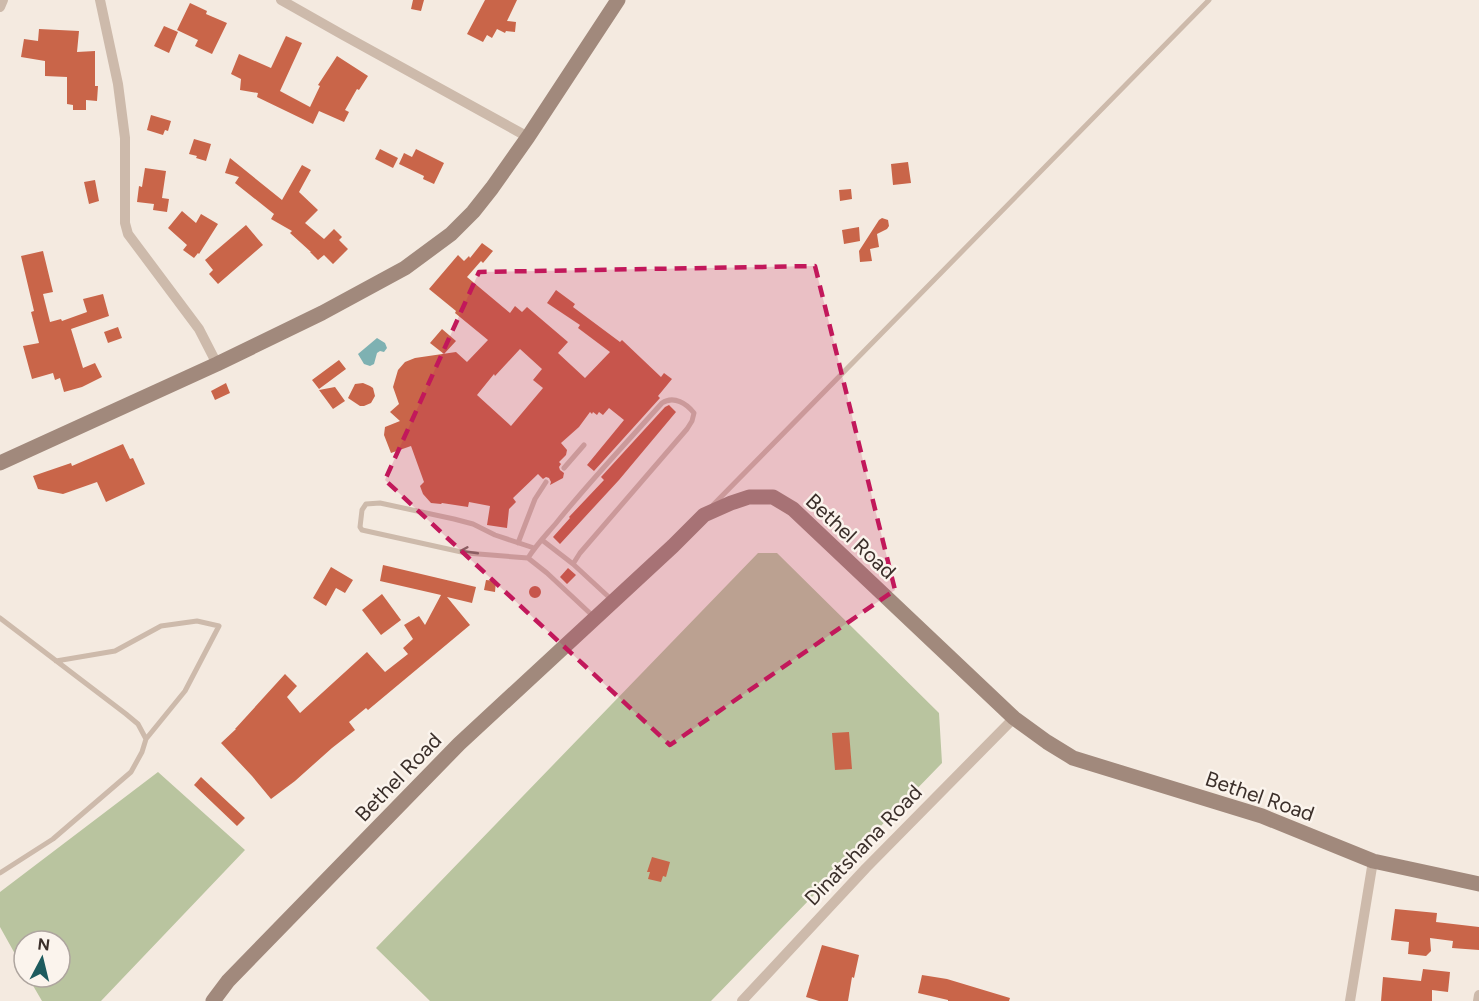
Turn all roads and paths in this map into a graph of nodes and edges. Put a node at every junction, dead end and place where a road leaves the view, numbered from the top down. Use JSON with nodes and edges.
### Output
{"nodes":[{"id":1,"x":3,"y":0,"type":"edge"},
{"id":2,"x":100,"y":0,"type":"edge"},
{"id":3,"x":280,"y":0,"type":"edge"},
{"id":4,"x":618,"y":0,"type":"edge"},
{"id":5,"x":1209,"y":0,"type":"edge"},
{"id":6,"x":0,"y":7,"type":"edge"},
{"id":7,"x":528,"y":137,"type":"junction"},
{"id":8,"x":217,"y":364,"type":"junction"},
{"id":9,"x":584,"y":445,"type":"dead end"},
{"id":10,"x":0,"y":463,"type":"edge"},
{"id":11,"x":564,"y":468,"type":"dead end"},
{"id":12,"x":546,"y":482,"type":"dead end"},
{"id":13,"x":704,"y":515,"type":"junction"},
{"id":14,"x":542,"y":540,"type":"junction"},
{"id":15,"x":518,"y":543,"type":"junction"},
{"id":16,"x":534,"y":548,"type":"junction"},
{"id":17,"x":528,"y":558,"type":"junction"},
{"id":18,"x":573,"y":564,"type":"junction"},
{"id":19,"x":614,"y":602,"type":"junction"},
{"id":20,"x":0,"y":618,"type":"edge"},
{"id":21,"x":596,"y":618,"type":"junction"},
{"id":22,"x":56,"y":661,"type":"junction"},
{"id":23,"x":1014,"y":718,"type":"junction"},
{"id":24,"x":147,"y":739,"type":"junction"},
{"id":25,"x":1373,"y":861,"type":"junction"},
{"id":26,"x":0,"y":873,"type":"edge"},
{"id":27,"x":1479,"y":884,"type":"edge"},
{"id":28,"x":1479,"y":995,"type":"edge"},
{"id":29,"x":213,"y":1001,"type":"edge"},
{"id":30,"x":742,"y":1001,"type":"edge"},
{"id":31,"x":1350,"y":1001,"type":"edge"},
{"id":32,"x":1478,"y":1001,"type":"edge"}],
"edges":[{"from":1,"to":6,"type":"street"},
{"from":2,"to":8,"type":"street"},
{"from":3,"to":7,"type":"street"},
{"from":4,"to":7,"type":"street"},
{"from":5,"to":13,"type":"lane"},
{"from":7,"to":8,"type":"street"},
{"from":8,"to":10,"type":"street"},
{"from":9,"to":11,"type":"lane"},
{"from":12,"to":15,"type":"lane"},
{"from":13,"to":19,"type":"street","name":"Bethel Road"},
{"from":13,"to":23,"type":"street","name":"Bethel Road"},
{"from":14,"to":16,"type":"lane"},
{"from":14,"to":18,"type":"lane"},
{"from":14,"to":18,"type":"lane"},
{"from":15,"to":16,"type":"lane"},
{"from":17,"to":15,"type":"lane","one_way":true},
{"from":16,"to":17,"type":"lane"},
{"from":17,"to":21,"type":"lane"},
{"from":18,"to":19,"type":"lane"},
{"from":19,"to":21,"type":"street","name":"Bethel Road"},
{"from":20,"to":22,"type":"lane"},
{"from":21,"to":29,"type":"street","name":"Bethel Road"},
{"from":22,"to":24,"type":"lane"},
{"from":22,"to":24,"type":"lane"},
{"from":23,"to":25,"type":"street","name":"Bethel Road"},
{"from":23,"to":30,"type":"street","name":"Dinatshana Road"},
{"from":24,"to":26,"type":"lane"},
{"from":25,"to":27,"type":"street","name":"Bethel Road"},
{"from":25,"to":31,"type":"street"},
{"from":28,"to":32,"type":"street"}]}
